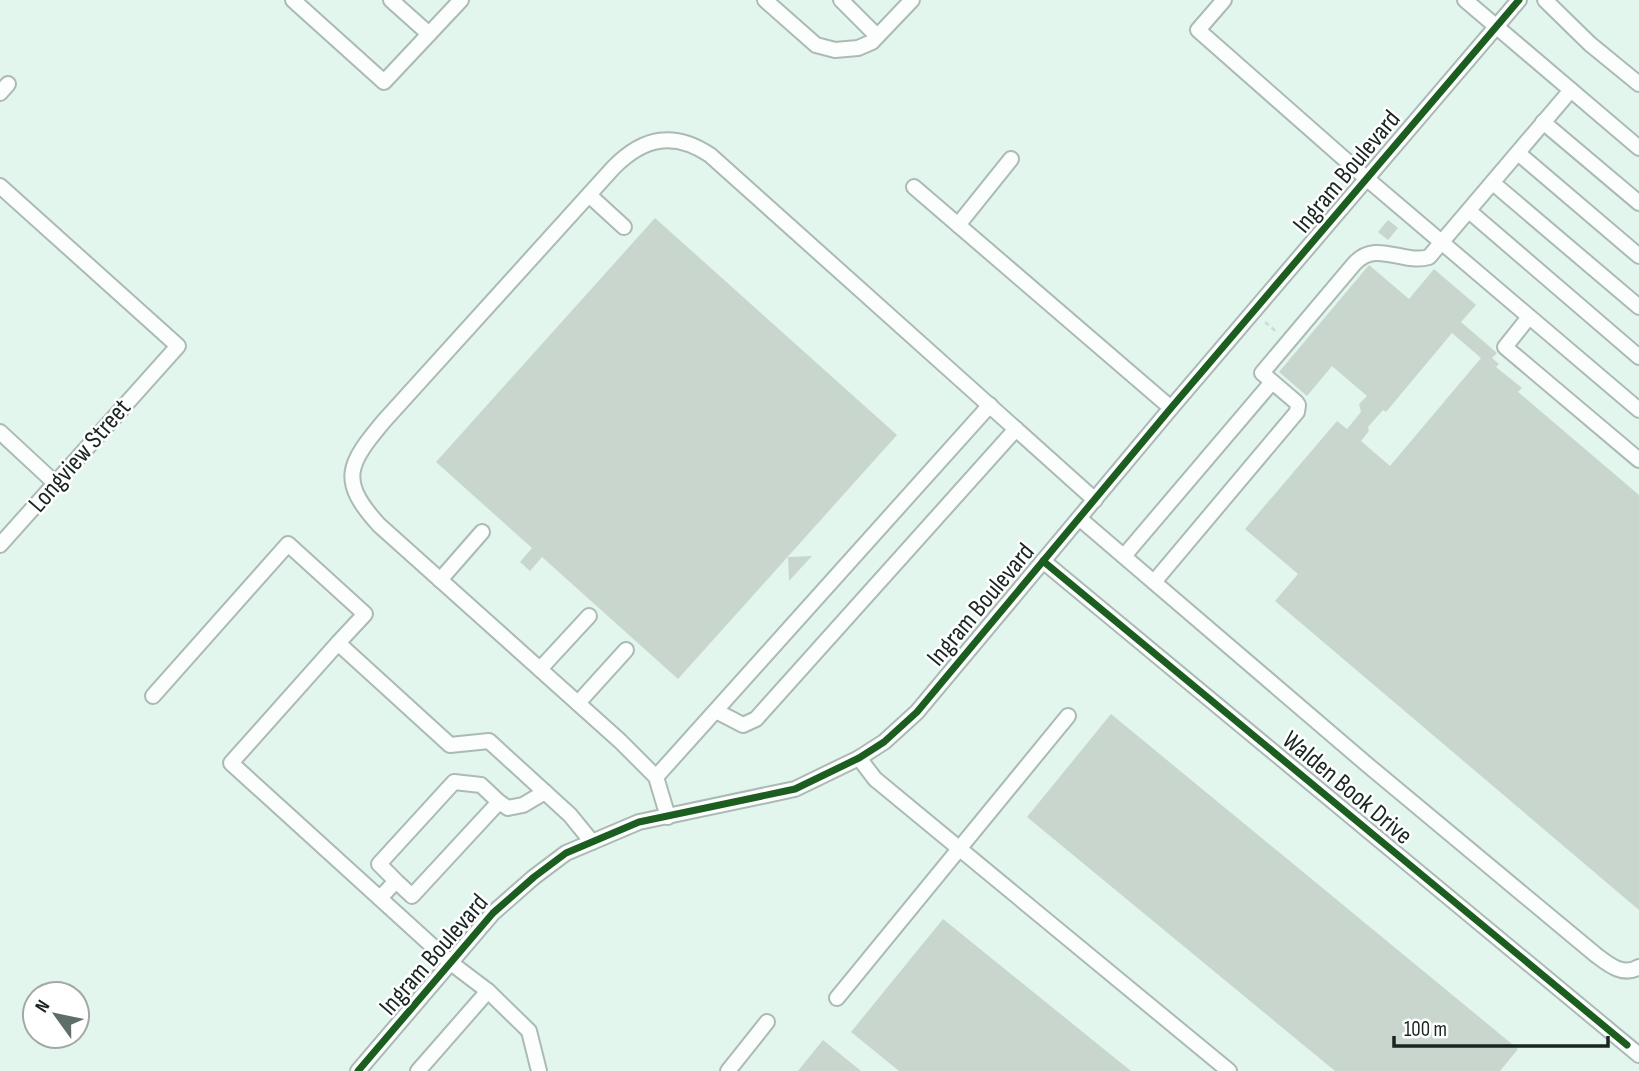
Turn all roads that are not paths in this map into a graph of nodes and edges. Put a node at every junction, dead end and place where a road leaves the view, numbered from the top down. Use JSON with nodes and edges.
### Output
{"nodes":[{"id":1,"x":293,"y":0,"type":"edge"},
{"id":2,"x":391,"y":0,"type":"edge"},
{"id":3,"x":461,"y":0,"type":"edge"},
{"id":4,"x":765,"y":0,"type":"edge"},
{"id":5,"x":912,"y":0,"type":"edge"},
{"id":6,"x":1224,"y":0,"type":"edge"},
{"id":7,"x":1465,"y":0,"type":"edge"},
{"id":8,"x":1519,"y":0,"type":"edge"},
{"id":9,"x":1545,"y":0,"type":"edge"},
{"id":10,"x":851,"y":3,"type":"edge"},
{"id":11,"x":1496,"y":27,"type":"junction"},
{"id":12,"x":429,"y":34,"type":"junction"},
{"id":13,"x":877,"y":36,"type":"junction"},
{"id":14,"x":1639,"y":84,"type":"edge"},
{"id":15,"x":1570,"y":90,"type":"junction"},
{"id":16,"x":1543,"y":122,"type":"junction"},
{"id":17,"x":1639,"y":148,"type":"edge"},
{"id":18,"x":1518,"y":153,"type":"junction"},
{"id":19,"x":1011,"y":159,"type":"dead end"},
{"id":20,"x":1366,"y":178,"type":"junction"},
{"id":21,"x":1493,"y":183,"type":"junction"},
{"id":22,"x":0,"y":186,"type":"edge"},
{"id":23,"x":914,"y":187,"type":"dead end"},
{"id":24,"x":589,"y":195,"type":"junction"},
{"id":25,"x":1639,"y":203,"type":"edge"},
{"id":26,"x":1469,"y":211,"type":"junction"},
{"id":27,"x":958,"y":225,"type":"junction"},
{"id":28,"x":624,"y":227,"type":"dead end"},
{"id":29,"x":1443,"y":243,"type":"junction"},
{"id":30,"x":1639,"y":256,"type":"edge"},
{"id":31,"x":1639,"y":307,"type":"edge"},
{"id":32,"x":1525,"y":322,"type":"dead end"},
{"id":33,"x":1639,"y":357,"type":"edge"},
{"id":34,"x":1272,"y":382,"type":"junction"},
{"id":35,"x":990,"y":405,"type":"junction"},
{"id":36,"x":1171,"y":408,"type":"junction"},
{"id":37,"x":1639,"y":410,"type":"edge"},
{"id":38,"x":1016,"y":429,"type":"junction"},
{"id":39,"x":0,"y":432,"type":"edge"},
{"id":40,"x":1639,"y":460,"type":"edge"},
{"id":41,"x":55,"y":483,"type":"junction"},
{"id":42,"x":1095,"y":500,"type":"junction"},
{"id":43,"x":1079,"y":518,"type":"junction"},
{"id":44,"x":482,"y":532,"type":"dead end"},
{"id":45,"x":0,"y":545,"type":"edge"},
{"id":46,"x":1124,"y":556,"type":"junction"},
{"id":47,"x":1043,"y":561,"type":"junction"},
{"id":48,"x":440,"y":580,"type":"junction"},
{"id":49,"x":1154,"y":582,"type":"junction"},
{"id":50,"x":589,"y":616,"type":"dead end"},
{"id":51,"x":338,"y":643,"type":"junction"},
{"id":52,"x":626,"y":650,"type":"dead end"},
{"id":53,"x":540,"y":669,"type":"junction"},
{"id":54,"x":153,"y":696,"type":"dead end"},
{"id":55,"x":578,"y":703,"type":"junction"},
{"id":56,"x":716,"y":711,"type":"junction"},
{"id":57,"x":1068,"y":716,"type":"dead end"},
{"id":58,"x":859,"y":758,"type":"junction"},
{"id":59,"x":656,"y":777,"type":"junction"},
{"id":60,"x":545,"y":792,"type":"junction"},
{"id":61,"x":499,"y":802,"type":"junction"},
{"id":62,"x":668,"y":817,"type":"junction"},
{"id":63,"x":592,"y":842,"type":"junction"},
{"id":64,"x":958,"y":849,"type":"junction"},
{"id":65,"x":396,"y":881,"type":"junction"},
{"id":66,"x":380,"y":898,"type":"junction"},
{"id":67,"x":451,"y":963,"type":"junction"},
{"id":68,"x":1639,"y":967,"type":"edge"},
{"id":69,"x":488,"y":991,"type":"junction"},
{"id":70,"x":837,"y":998,"type":"dead end"},
{"id":71,"x":767,"y":1022,"type":"dead end"},
{"id":72,"x":1639,"y":1055,"type":"edge"},
{"id":73,"x":358,"y":1071,"type":"edge"},
{"id":74,"x":418,"y":1071,"type":"edge"},
{"id":75,"x":538,"y":1071,"type":"edge"},
{"id":76,"x":728,"y":1071,"type":"edge"},
{"id":77,"x":1228,"y":1071,"type":"edge"}],
"edges":[{"from":1,"to":12,"type":"street"},
{"from":2,"to":12,"type":"street"},
{"from":3,"to":12,"type":"street"},
{"from":4,"to":13,"type":"street"},
{"from":5,"to":13,"type":"street"},
{"from":6,"to":20,"type":"street"},
{"from":7,"to":11,"type":"street"},
{"from":8,"to":11,"type":"street","name":"Ingram Boulevard"},
{"from":9,"to":14,"type":"street"},
{"from":10,"to":13,"type":"street"},
{"from":11,"to":15,"type":"street"},
{"from":11,"to":20,"type":"street","name":"Ingram Boulevard"},
{"from":15,"to":16,"type":"street"},
{"from":15,"to":17,"type":"street"},
{"from":16,"to":18,"type":"street"},
{"from":16,"to":25,"type":"street"},
{"from":18,"to":21,"type":"street"},
{"from":18,"to":30,"type":"street"},
{"from":19,"to":27,"type":"street"},
{"from":20,"to":29,"type":"street"},
{"from":20,"to":36,"type":"street","name":"Ingram Boulevard"},
{"from":21,"to":26,"type":"street"},
{"from":21,"to":31,"type":"street"},
{"from":22,"to":41,"type":"street","name":"Longview Street"},
{"from":23,"to":27,"type":"street"},
{"from":24,"to":28,"type":"street"},
{"from":24,"to":35,"type":"street"},
{"from":24,"to":48,"type":"street"},
{"from":26,"to":29,"type":"street"},
{"from":26,"to":33,"type":"street"},
{"from":27,"to":36,"type":"street"},
{"from":29,"to":34,"type":"street"},
{"from":29,"to":37,"type":"street"},
{"from":32,"to":40,"type":"street"},
{"from":34,"to":46,"type":"street"},
{"from":34,"to":49,"type":"street"},
{"from":35,"to":38,"type":"street"},
{"from":35,"to":56,"type":"street"},
{"from":36,"to":42,"type":"street","name":"Ingram Boulevard"},
{"from":38,"to":42,"type":"street"},
{"from":38,"to":56,"type":"street"},
{"from":39,"to":41,"type":"street"},
{"from":41,"to":45,"type":"street","name":"Longview Street"},
{"from":42,"to":43,"type":"street","name":"Ingram Boulevard"},
{"from":43,"to":46,"type":"street"},
{"from":43,"to":47,"type":"street","name":"Ingram Boulevard"},
{"from":44,"to":48,"type":"street"},
{"from":46,"to":49,"type":"street"},
{"from":47,"to":58,"type":"street","name":"Ingram Boulevard"},
{"from":47,"to":72,"type":"street","name":"Walden Book Drive"},
{"from":48,"to":53,"type":"street"},
{"from":49,"to":68,"type":"street"},
{"from":50,"to":53,"type":"street"},
{"from":51,"to":54,"type":"street"},
{"from":51,"to":60,"type":"street"},
{"from":51,"to":66,"type":"street"},
{"from":52,"to":55,"type":"street"},
{"from":53,"to":55,"type":"street"},
{"from":55,"to":59,"type":"street"},
{"from":56,"to":59,"type":"street"},
{"from":57,"to":64,"type":"street"},
{"from":58,"to":62,"type":"street","name":"Ingram Boulevard"},
{"from":58,"to":64,"type":"street"},
{"from":59,"to":62,"type":"street"},
{"from":60,"to":61,"type":"street"},
{"from":60,"to":63,"type":"street"},
{"from":61,"to":65,"type":"street"},
{"from":61,"to":65,"type":"street"},
{"from":62,"to":63,"type":"street","name":"Ingram Boulevard"},
{"from":63,"to":67,"type":"street","name":"Ingram Boulevard"},
{"from":64,"to":70,"type":"street"},
{"from":64,"to":77,"type":"street"},
{"from":65,"to":66,"type":"street"},
{"from":66,"to":67,"type":"street"},
{"from":67,"to":69,"type":"street"},
{"from":67,"to":73,"type":"street","name":"Ingram Boulevard"},
{"from":69,"to":74,"type":"street"},
{"from":69,"to":75,"type":"street"},
{"from":71,"to":76,"type":"street"}]}
